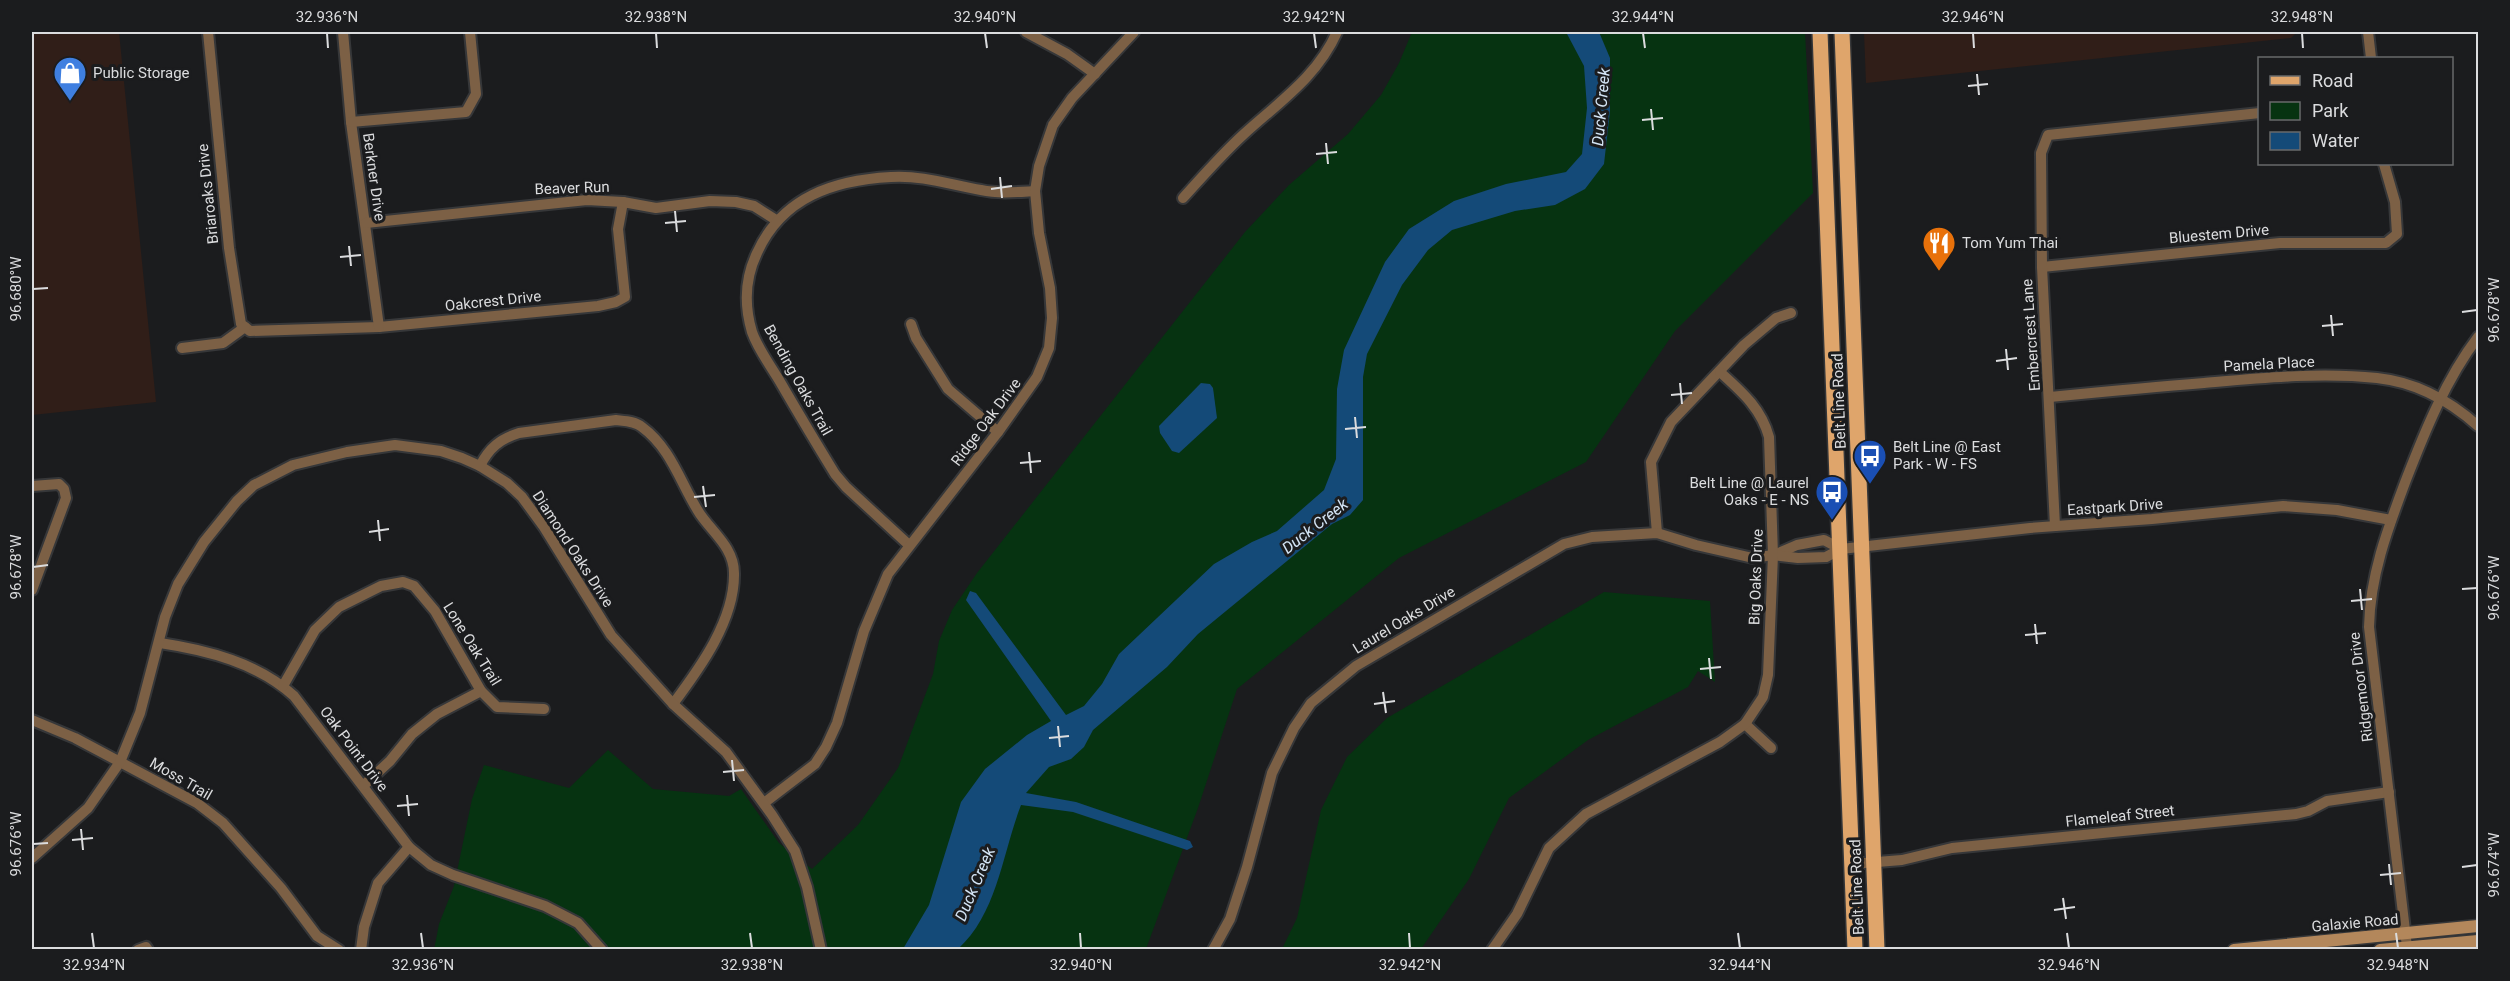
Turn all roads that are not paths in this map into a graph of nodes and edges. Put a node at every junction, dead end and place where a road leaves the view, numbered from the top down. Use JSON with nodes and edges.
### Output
{"nodes":[{"id":1,"x":208,"y":32,"type":"edge"},
{"id":2,"x":343,"y":32,"type":"edge"},
{"id":3,"x":470,"y":32,"type":"edge"},
{"id":4,"x":1026,"y":32,"type":"edge"},
{"id":5,"x":1134,"y":32,"type":"edge"},
{"id":6,"x":1337,"y":32,"type":"edge"},
{"id":7,"x":1820,"y":32,"type":"edge"},
{"id":8,"x":1842,"y":32,"type":"edge"},
{"id":9,"x":2368,"y":32,"type":"edge"},
{"id":10,"x":2371,"y":57,"type":"edge"},
{"id":11,"x":1095,"y":74,"type":"junction"},
{"id":12,"x":2258,"y":113,"type":"edge"},
{"id":13,"x":351,"y":122,"type":"junction"},
{"id":14,"x":2384,"y":165,"type":"edge"},
{"id":15,"x":1035,"y":191,"type":"junction"},
{"id":16,"x":1849,"y":196,"type":"junction"},
{"id":17,"x":1826,"y":197,"type":"junction"},
{"id":18,"x":1183,"y":198,"type":"dead end"},
{"id":19,"x":623,"y":202,"type":"junction"},
{"id":20,"x":776,"y":220,"type":"junction"},
{"id":21,"x":366,"y":223,"type":"junction"},
{"id":22,"x":2042,"y":267,"type":"junction"},
{"id":23,"x":1791,"y":313,"type":"dead end"},
{"id":24,"x":911,"y":324,"type":"dead end"},
{"id":25,"x":245,"y":327,"type":"junction"},
{"id":26,"x":379,"y":327,"type":"junction"},
{"id":27,"x":2478,"y":337,"type":"edge"},
{"id":28,"x":182,"y":348,"type":"dead end"},
{"id":29,"x":1720,"y":372,"type":"junction"},
{"id":30,"x":2050,"y":397,"type":"junction"},
{"id":31,"x":2442,"y":399,"type":"junction"},
{"id":32,"x":1857,"y":422,"type":"junction"},
{"id":33,"x":1836,"y":424,"type":"junction"},
{"id":34,"x":2478,"y":426,"type":"edge"},
{"id":35,"x":998,"y":432,"type":"junction"},
{"id":36,"x":480,"y":466,"type":"junction"},
{"id":37,"x":32,"y":486,"type":"edge"},
{"id":38,"x":2391,"y":520,"type":"junction"},
{"id":39,"x":2055,"y":526,"type":"junction"},
{"id":40,"x":1657,"y":533,"type":"junction"},
{"id":41,"x":909,"y":545,"type":"junction"},
{"id":42,"x":1861,"y":547,"type":"junction"},
{"id":43,"x":1841,"y":549,"type":"junction"},
{"id":44,"x":1773,"y":555,"type":"junction"},
{"id":45,"x":32,"y":590,"type":"edge"},
{"id":46,"x":160,"y":642,"type":"junction"},
{"id":47,"x":283,"y":686,"type":"junction"},
{"id":48,"x":481,"y":691,"type":"junction"},
{"id":49,"x":673,"y":704,"type":"junction"},
{"id":50,"x":544,"y":709,"type":"dead end"},
{"id":51,"x":32,"y":720,"type":"edge"},
{"id":52,"x":1744,"y":724,"type":"junction"},
{"id":53,"x":1772,"y":747,"type":"dead end"},
{"id":54,"x":120,"y":762,"type":"junction"},
{"id":55,"x":364,"y":785,"type":"junction"},
{"id":56,"x":2389,"y":792,"type":"junction"},
{"id":57,"x":764,"y":803,"type":"junction"},
{"id":58,"x":409,"y":847,"type":"junction"},
{"id":59,"x":32,"y":858,"type":"edge"},
{"id":60,"x":1874,"y":862,"type":"junction"},
{"id":61,"x":1851,"y":864,"type":"junction"},
{"id":62,"x":2478,"y":926,"type":"edge"},
{"id":63,"x":2419,"y":932,"type":"junction"},
{"id":64,"x":2406,"y":933,"type":"junction"},
{"id":65,"x":2478,"y":941,"type":"edge"},
{"id":66,"x":2306,"y":946,"type":"edge"},
{"id":67,"x":2407,"y":947,"type":"junction"},
{"id":68,"x":2420,"y":948,"type":"edge"},
{"id":69,"x":138,"y":950,"type":"edge"},
{"id":70,"x":148,"y":950,"type":"edge"},
{"id":71,"x":339,"y":950,"type":"edge"},
{"id":72,"x":361,"y":950,"type":"edge"},
{"id":73,"x":602,"y":950,"type":"edge"},
{"id":74,"x":821,"y":950,"type":"edge"},
{"id":75,"x":1213,"y":950,"type":"edge"},
{"id":76,"x":1492,"y":950,"type":"edge"},
{"id":77,"x":1855,"y":950,"type":"edge"},
{"id":78,"x":1877,"y":950,"type":"edge"},
{"id":79,"x":2234,"y":950,"type":"edge"},
{"id":80,"x":2380,"y":950,"type":"edge"}],
"edges":[{"from":1,"to":25,"type":"street","name":"Briaroaks Drive"},
{"from":2,"to":13,"type":"street","name":"Berkner Drive"},
{"from":3,"to":13,"type":"street"},
{"from":4,"to":11,"type":"street"},
{"from":5,"to":11,"type":"street","name":"Ridge Oak Drive"},
{"from":6,"to":18,"type":"street"},
{"from":7,"to":17,"type":"main road","name":"Belt Line Road"},
{"from":8,"to":16,"type":"main road","name":"Belt Line Road"},
{"from":9,"to":10,"type":"street"},
{"from":11,"to":15,"type":"street","name":"Ridge Oak Drive"},
{"from":12,"to":22,"type":"street","name":"Embercrest Lane"},
{"from":13,"to":21,"type":"street","name":"Berkner Drive"},
{"from":14,"to":22,"type":"street","name":"Bluestem Drive"},
{"from":15,"to":20,"type":"street","name":"Bending Oaks Trail"},
{"from":15,"to":35,"type":"street","name":"Ridge Oak Drive"},
{"from":16,"to":17,"type":"main road"},
{"from":16,"to":32,"type":"main road","name":"Belt Line Road"},
{"from":17,"to":33,"type":"main road","name":"Belt Line Road"},
{"from":19,"to":20,"type":"street","name":"Beaver Run"},
{"from":19,"to":21,"type":"street","name":"Beaver Run"},
{"from":19,"to":26,"type":"street","name":"Oakcrest Drive"},
{"from":20,"to":41,"type":"street","name":"Bending Oaks Trail"},
{"from":21,"to":26,"type":"street","name":"Berkner Drive"},
{"from":22,"to":30,"type":"street","name":"Embercrest Lane"},
{"from":23,"to":29,"type":"street"},
{"from":24,"to":35,"type":"street"},
{"from":25,"to":26,"type":"street","name":"Oakcrest Drive"},
{"from":25,"to":28,"type":"street"},
{"from":27,"to":31,"type":"street","name":"Ridgemoor Drive"},
{"from":29,"to":40,"type":"street"},
{"from":29,"to":44,"type":"street","name":"Big Oaks Drive"},
{"from":30,"to":31,"type":"street","name":"Pamela Place"},
{"from":30,"to":39,"type":"street","name":"Embercrest Lane"},
{"from":31,"to":34,"type":"street","name":"Pamela Place"},
{"from":31,"to":38,"type":"street","name":"Ridgemoor Drive"},
{"from":32,"to":33,"type":"main road"},
{"from":32,"to":42,"type":"main road","name":"Belt Line Road"},
{"from":33,"to":43,"type":"main road","name":"Belt Line Road"},
{"from":35,"to":41,"type":"street","name":"Ridge Oak Drive"},
{"from":36,"to":46,"type":"street","name":"Diamond Oaks Drive"},
{"from":36,"to":49,"type":"street","name":"Diamond Oaks Drive"},
{"from":36,"to":49,"type":"street"},
{"from":37,"to":45,"type":"street"},
{"from":38,"to":39,"type":"street","name":"Eastpark Drive"},
{"from":38,"to":56,"type":"street","name":"Ridgemoor Drive"},
{"from":39,"to":42,"type":"street","name":"Eastpark Drive"},
{"from":40,"to":44,"type":"street","name":"Laurel Oaks Drive"},
{"from":40,"to":75,"type":"street","name":"Laurel Oaks Drive"},
{"from":41,"to":57,"type":"street","name":"Ridge Oak Drive"},
{"from":42,"to":43,"type":"street","name":"Eastpark Drive"},
{"from":42,"to":60,"type":"main road","name":"Belt Line Road"},
{"from":43,"to":44,"type":"street","name":"Laurel Oaks Drive"},
{"from":43,"to":44,"type":"street","name":"Laurel Oaks Drive"},
{"from":43,"to":61,"type":"main road","name":"Belt Line Road"},
{"from":44,"to":52,"type":"street","name":"Big Oaks Drive"},
{"from":46,"to":47,"type":"street","name":"Oak Point Drive"},
{"from":46,"to":54,"type":"street","name":"Diamond Oaks Drive"},
{"from":47,"to":48,"type":"street","name":"Lone Oak Trail"},
{"from":47,"to":55,"type":"street","name":"Oak Point Drive"},
{"from":48,"to":50,"type":"street","name":"Lone Oak Trail"},
{"from":48,"to":55,"type":"street"},
{"from":49,"to":57,"type":"street","name":"Diamond Oaks Drive"},
{"from":51,"to":54,"type":"street","name":"Moss Trail"},
{"from":52,"to":53,"type":"street"},
{"from":52,"to":76,"type":"street","name":"Big Oaks Drive"},
{"from":54,"to":59,"type":"street","name":"Diamond Oaks Drive"},
{"from":54,"to":71,"type":"street","name":"Moss Trail"},
{"from":55,"to":58,"type":"street","name":"Oak Point Drive"},
{"from":56,"to":60,"type":"street","name":"Flameleaf Street"},
{"from":56,"to":64,"type":"street","name":"Ridgemoor Drive"},
{"from":57,"to":74,"type":"street","name":"Diamond Oaks Drive"},
{"from":58,"to":72,"type":"street"},
{"from":58,"to":73,"type":"street","name":"Oak Point Drive"},
{"from":60,"to":61,"type":"street","name":"Flameleaf Street"},
{"from":60,"to":78,"type":"main road","name":"Belt Line Road"},
{"from":61,"to":77,"type":"main road","name":"Belt Line Road"},
{"from":62,"to":63,"type":"street","name":"Galaxie Road"},
{"from":63,"to":64,"type":"street","name":"Galaxie Road"},
{"from":63,"to":68,"type":"street"},
{"from":64,"to":66,"type":"street","name":"Galaxie Road"},
{"from":64,"to":67,"type":"street","name":"Ridgemoor Drive"},
{"from":65,"to":68,"type":"street","name":"Galaxie Road"},
{"from":66,"to":79,"type":"street","name":"Galaxie Road"},
{"from":67,"to":68,"type":"street","name":"Galaxie Road"},
{"from":67,"to":80,"type":"street","name":"Galaxie Road"},
{"from":69,"to":70,"type":"street"}]}
